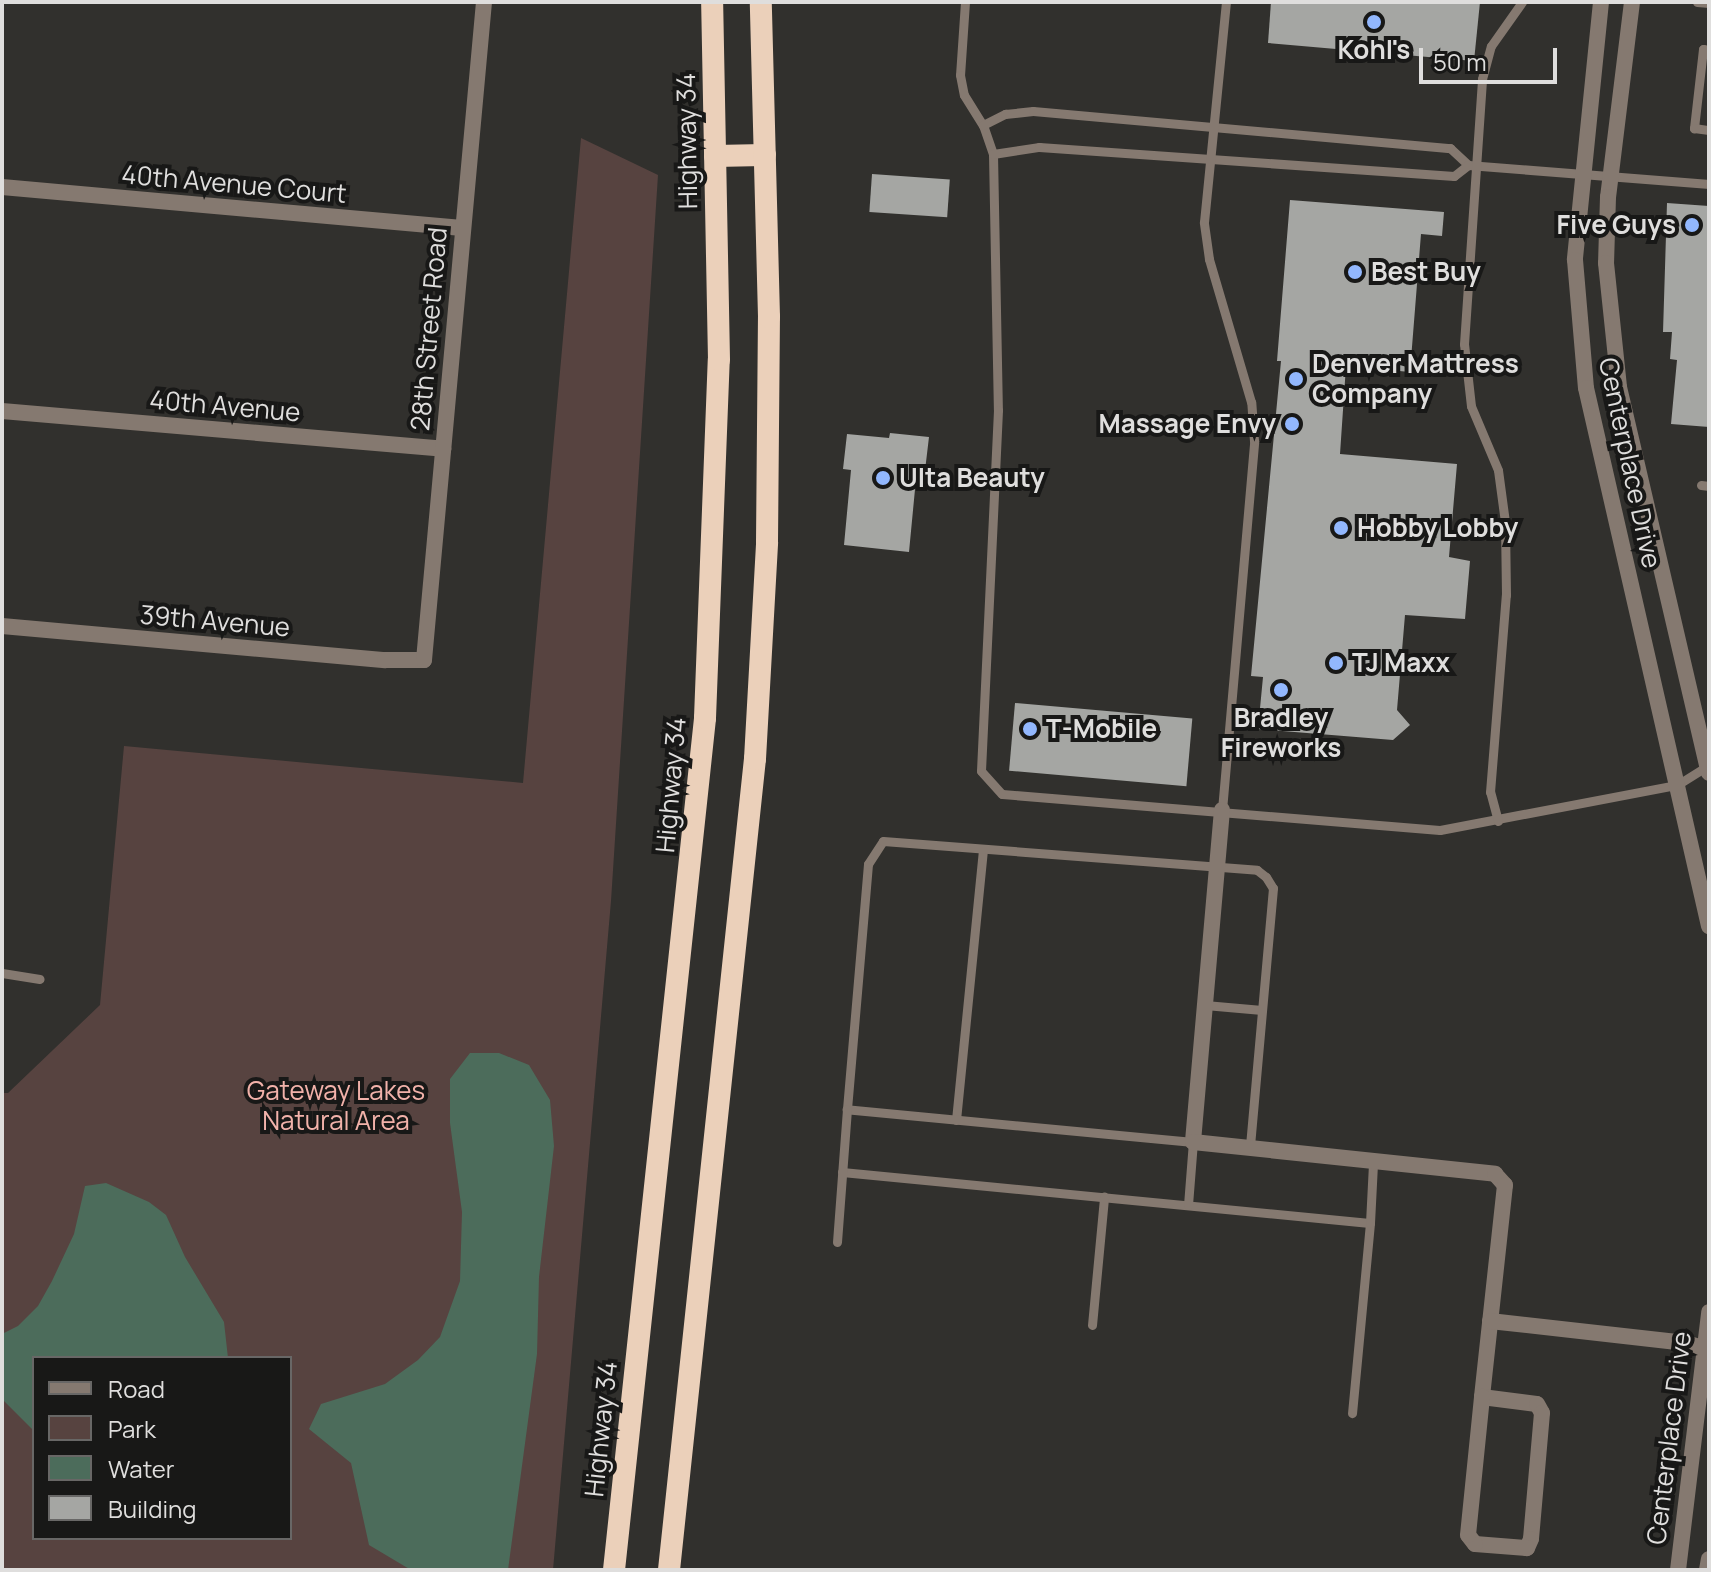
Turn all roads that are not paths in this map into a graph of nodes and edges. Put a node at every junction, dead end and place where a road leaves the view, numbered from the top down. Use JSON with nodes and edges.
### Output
{"nodes":[{"id":1,"x":484,"y":2,"type":"edge"},
{"id":2,"x":712,"y":2,"type":"edge"},
{"id":3,"x":761,"y":2,"type":"edge"},
{"id":4,"x":965,"y":2,"type":"edge"},
{"id":5,"x":1226,"y":2,"type":"edge"},
{"id":6,"x":1522,"y":2,"type":"edge"},
{"id":7,"x":1601,"y":2,"type":"edge"},
{"id":8,"x":1632,"y":2,"type":"edge"},
{"id":9,"x":1697,"y":2,"type":"edge"},
{"id":10,"x":1709,"y":3,"type":"edge"},
{"id":11,"x":1709,"y":50,"type":"edge"},
{"id":12,"x":983,"y":125,"type":"junction"},
{"id":13,"x":1214,"y":127,"type":"junction"},
{"id":14,"x":1709,"y":130,"type":"edge"},
{"id":15,"x":993,"y":154,"type":"junction"},
{"id":16,"x":765,"y":155,"type":"junction"},
{"id":17,"x":715,"y":156,"type":"junction"},
{"id":18,"x":1210,"y":162,"type":"junction"},
{"id":19,"x":1473,"y":166,"type":"junction"},
{"id":20,"x":1583,"y":173,"type":"junction"},
{"id":21,"x":1612,"y":174,"type":"junction"},
{"id":22,"x":1709,"y":184,"type":"edge"},
{"id":23,"x":2,"y":187,"type":"edge"},
{"id":24,"x":462,"y":228,"type":"junction"},
{"id":25,"x":2,"y":411,"type":"edge"},
{"id":26,"x":443,"y":449,"type":"junction"},
{"id":27,"x":2,"y":626,"type":"edge"},
{"id":28,"x":424,"y":660,"type":"joint"},
{"id":29,"x":1708,"y":767,"type":"edge"},
{"id":30,"x":1677,"y":785,"type":"junction"},
{"id":31,"x":1222,"y":810,"type":"junction"},
{"id":32,"x":1498,"y":821,"type":"junction"},
{"id":33,"x":983,"y":850,"type":"junction"},
{"id":34,"x":1217,"y":868,"type":"junction"},
{"id":35,"x":1709,"y":926,"type":"edge"},
{"id":36,"x":2,"y":973,"type":"edge"},
{"id":37,"x":40,"y":979,"type":"dead end"},
{"id":38,"x":1205,"y":1005,"type":"junction"},
{"id":39,"x":1262,"y":1010,"type":"junction"},
{"id":40,"x":847,"y":1109,"type":"junction"},
{"id":41,"x":956,"y":1120,"type":"junction"},
{"id":42,"x":1193,"y":1142,"type":"junction"},
{"id":43,"x":1250,"y":1148,"type":"junction"},
{"id":44,"x":1373,"y":1163,"type":"junction"},
{"id":45,"x":842,"y":1172,"type":"junction"},
{"id":46,"x":1104,"y":1197,"type":"junction"},
{"id":47,"x":1188,"y":1205,"type":"junction"},
{"id":48,"x":1370,"y":1223,"type":"junction"},
{"id":49,"x":837,"y":1242,"type":"dead end"},
{"id":50,"x":1709,"y":1312,"type":"edge"},
{"id":51,"x":1490,"y":1321,"type":"junction"},
{"id":52,"x":1092,"y":1325,"type":"dead end"},
{"id":53,"x":1707,"y":1350,"type":"edge"},
{"id":54,"x":1482,"y":1397,"type":"junction"},
{"id":55,"x":1352,"y":1413,"type":"dead end"},
{"id":56,"x":1709,"y":1559,"type":"edge"},
{"id":57,"x":614,"y":1570,"type":"edge"},
{"id":58,"x":669,"y":1570,"type":"edge"},
{"id":59,"x":1678,"y":1570,"type":"edge"},
{"id":60,"x":1707,"y":1570,"type":"edge"}],
"edges":[{"from":1,"to":24,"type":"street","name":"28th Street Road"},
{"from":2,"to":17,"type":"highway","name":"Highway 34"},
{"from":3,"to":16,"type":"highway"},
{"from":4,"to":12,"type":"lane"},
{"from":5,"to":13,"type":"lane"},
{"from":6,"to":19,"type":"lane"},
{"from":7,"to":20,"type":"street","name":"Centerplace Drive"},
{"from":8,"to":21,"type":"street","name":"Centerplace Drive"},
{"from":9,"to":10,"type":"lane"},
{"from":11,"to":14,"type":"lane"},
{"from":12,"to":13,"type":"lane"},
{"from":12,"to":15,"type":"lane"},
{"from":13,"to":18,"type":"lane"},
{"from":13,"to":19,"type":"lane"},
{"from":15,"to":18,"type":"lane"},
{"from":15,"to":31,"type":"lane"},
{"from":16,"to":17,"type":"highway"},
{"from":16,"to":58,"type":"highway"},
{"from":17,"to":57,"type":"highway","name":"Highway 34"},
{"from":18,"to":19,"type":"lane"},
{"from":18,"to":31,"type":"lane"},
{"from":19,"to":20,"type":"lane"},
{"from":19,"to":32,"type":"lane"},
{"from":20,"to":21,"type":"lane"},
{"from":20,"to":30,"type":"street","name":"Centerplace Drive"},
{"from":21,"to":22,"type":"lane"},
{"from":21,"to":29,"type":"street","name":"Centerplace Drive"},
{"from":23,"to":24,"type":"street","name":"40th Avenue Court"},
{"from":24,"to":26,"type":"street","name":"28th Street Road"},
{"from":25,"to":26,"type":"street","name":"40th Avenue"},
{"from":26,"to":28,"type":"street","name":"28th Street Road"},
{"from":27,"to":28,"type":"street","name":"39th Avenue"},
{"from":29,"to":30,"type":"lane"},
{"from":30,"to":32,"type":"lane"},
{"from":30,"to":35,"type":"street","name":"Centerplace Drive"},
{"from":31,"to":32,"type":"lane"},
{"from":31,"to":34,"type":"street"},
{"from":33,"to":34,"type":"lane"},
{"from":33,"to":40,"type":"lane"},
{"from":33,"to":41,"type":"lane"},
{"from":34,"to":38,"type":"street"},
{"from":34,"to":39,"type":"lane"},
{"from":36,"to":37,"type":"lane"},
{"from":38,"to":39,"type":"lane"},
{"from":38,"to":42,"type":"street"},
{"from":39,"to":43,"type":"lane"},
{"from":40,"to":41,"type":"lane"},
{"from":40,"to":45,"type":"lane"},
{"from":41,"to":42,"type":"lane"},
{"from":42,"to":43,"type":"street"},
{"from":42,"to":47,"type":"lane"},
{"from":43,"to":44,"type":"street"},
{"from":44,"to":48,"type":"lane"},
{"from":44,"to":51,"type":"street"},
{"from":45,"to":46,"type":"lane"},
{"from":45,"to":49,"type":"lane"},
{"from":46,"to":47,"type":"lane"},
{"from":46,"to":52,"type":"lane"},
{"from":47,"to":48,"type":"lane"},
{"from":48,"to":55,"type":"lane"},
{"from":50,"to":53,"type":"street","name":"Centerplace Drive"},
{"from":51,"to":53,"type":"street"},
{"from":51,"to":54,"type":"street"},
{"from":53,"to":59,"type":"street","name":"Centerplace Drive"},
{"from":54,"to":54,"type":"street"},
{"from":56,"to":60,"type":"street"}]}
